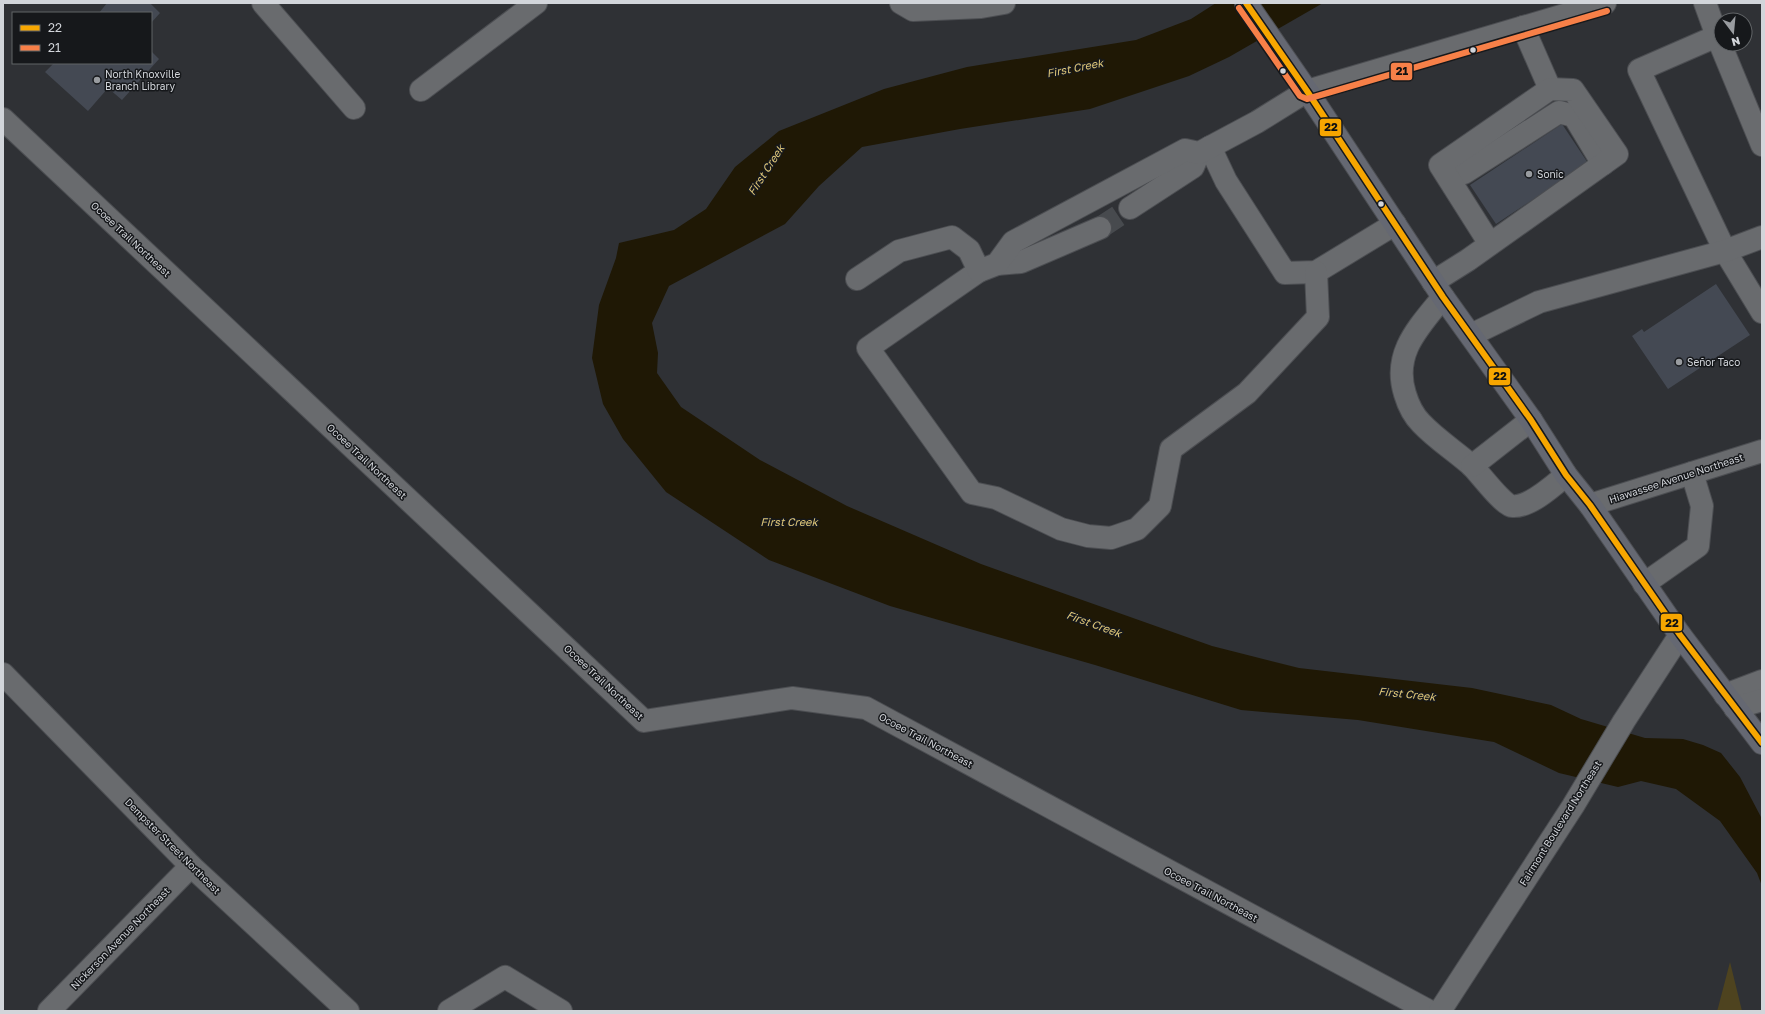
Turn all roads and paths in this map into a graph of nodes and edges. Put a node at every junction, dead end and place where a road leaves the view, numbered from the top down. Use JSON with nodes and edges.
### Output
{"nodes":[{"id":1,"x":263,"y":3,"type":"edge"},
{"id":2,"x":536,"y":3,"type":"edge"},
{"id":3,"x":901,"y":3,"type":"edge"},
{"id":4,"x":1004,"y":3,"type":"edge"},
{"id":5,"x":1246,"y":3,"type":"edge"},
{"id":6,"x":1605,"y":3,"type":"edge"},
{"id":7,"x":1705,"y":3,"type":"edge"},
{"id":8,"x":941,"y":6,"type":"edge"},
{"id":9,"x":1713,"y":25,"type":"edge"},
{"id":10,"x":1522,"y":28,"type":"junction"},
{"id":11,"x":1713,"y":38,"type":"edge"},
{"id":12,"x":1724,"y":52,"type":"edge"},
{"id":13,"x":1550,"y":89,"type":"junction"},
{"id":14,"x":422,"y":90,"type":"dead end"},
{"id":15,"x":1306,"y":91,"type":"junction"},
{"id":16,"x":354,"y":108,"type":"dead end"},
{"id":17,"x":3,"y":119,"type":"edge"},
{"id":18,"x":1762,"y":145,"type":"edge"},
{"id":19,"x":1205,"y":150,"type":"junction"},
{"id":20,"x":1603,"y":164,"type":"junction"},
{"id":21,"x":1447,"y":175,"type":"junction"},
{"id":22,"x":1130,"y":208,"type":"tunnel mouth"},
{"id":23,"x":1395,"y":224,"type":"junction"},
{"id":24,"x":1100,"y":228,"type":"tunnel mouth"},
{"id":25,"x":1762,"y":237,"type":"edge"},
{"id":26,"x":1490,"y":244,"type":"junction"},
{"id":27,"x":1725,"y":250,"type":"junction"},
{"id":28,"x":988,"y":268,"type":"junction"},
{"id":29,"x":1316,"y":272,"type":"junction"},
{"id":30,"x":856,"y":279,"type":"dead end"},
{"id":31,"x":1438,"y":290,"type":"junction"},
{"id":32,"x":1762,"y":312,"type":"edge"},
{"id":33,"x":1471,"y":335,"type":"junction"},
{"id":34,"x":1530,"y":420,"type":"junction"},
{"id":35,"x":1762,"y":450,"type":"edge"},
{"id":36,"x":1472,"y":466,"type":"junction"},
{"id":37,"x":1692,"y":473,"type":"junction"},
{"id":38,"x":1566,"y":475,"type":"junction"},
{"id":39,"x":1590,"y":505,"type":"junction"},
{"id":40,"x":1644,"y":584,"type":"junction"},
{"id":41,"x":1680,"y":634,"type":"junction"},
{"id":42,"x":3,"y":674,"type":"edge"},
{"id":43,"x":1762,"y":681,"type":"edge"},
{"id":44,"x":1762,"y":700,"type":"edge"},
{"id":45,"x":1730,"y":701,"type":"junction"},
{"id":46,"x":1762,"y":743,"type":"edge"},
{"id":47,"x":191,"y":866,"type":"junction"},
{"id":48,"x":49,"y":1011,"type":"edge"},
{"id":49,"x":348,"y":1011,"type":"edge"},
{"id":50,"x":449,"y":1011,"type":"edge"},
{"id":51,"x":561,"y":1011,"type":"edge"},
{"id":52,"x":1429,"y":1011,"type":"edge"},
{"id":53,"x":1440,"y":1011,"type":"edge"}],
"edges":[{"from":1,"to":16,"type":"street"},
{"from":2,"to":14,"type":"street"},
{"from":3,"to":8,"type":"street"},
{"from":4,"to":8,"type":"street"},
{"from":5,"to":15,"type":"main road"},
{"from":6,"to":10,"type":"street"},
{"from":7,"to":9,"type":"street"},
{"from":10,"to":13,"type":"street"},
{"from":10,"to":15,"type":"street"},
{"from":11,"to":27,"type":"street"},
{"from":12,"to":18,"type":"street"},
{"from":13,"to":20,"type":"street"},
{"from":13,"to":21,"type":"street"},
{"from":15,"to":19,"type":"street"},
{"from":15,"to":23,"type":"main road"},
{"from":17,"to":52,"type":"street","name":"Ocoee Trail Northeast"},
{"from":19,"to":22,"type":"street"},
{"from":19,"to":28,"type":"street"},
{"from":19,"to":29,"type":"street"},
{"from":20,"to":21,"type":"street"},
{"from":20,"to":26,"type":"street"},
{"from":21,"to":26,"type":"street"},
{"from":23,"to":29,"type":"street"},
{"from":23,"to":31,"type":"main road"},
{"from":24,"to":28,"type":"street"},
{"from":25,"to":27,"type":"street"},
{"from":26,"to":31,"type":"street"},
{"from":27,"to":32,"type":"street"},
{"from":27,"to":33,"type":"street"},
{"from":28,"to":29,"type":"street"},
{"from":28,"to":30,"type":"street"},
{"from":31,"to":33,"type":"main road"},
{"from":31,"to":36,"type":"street"},
{"from":33,"to":34,"type":"main road"},
{"from":34,"to":36,"type":"street"},
{"from":34,"to":38,"type":"main road"},
{"from":35,"to":37,"type":"street","name":"Hiawassee Avenue Northeast"},
{"from":36,"to":38,"type":"street"},
{"from":37,"to":39,"type":"street","name":"Hiawassee Avenue Northeast"},
{"from":37,"to":40,"type":"street"},
{"from":38,"to":39,"type":"main road"},
{"from":39,"to":40,"type":"main road"},
{"from":40,"to":41,"type":"main road"},
{"from":41,"to":45,"type":"main road"},
{"from":41,"to":53,"type":"street","name":"Fairmont Boulevard Northeast"},
{"from":42,"to":47,"type":"street","name":"Dempster Street Northeast"},
{"from":43,"to":45,"type":"street"},
{"from":44,"to":45,"type":"street"},
{"from":45,"to":46,"type":"main road"},
{"from":47,"to":48,"type":"street","name":"Nickerson Avenue Northeast"},
{"from":47,"to":49,"type":"street","name":"Dempster Street Northeast"},
{"from":50,"to":51,"type":"street"}]}
